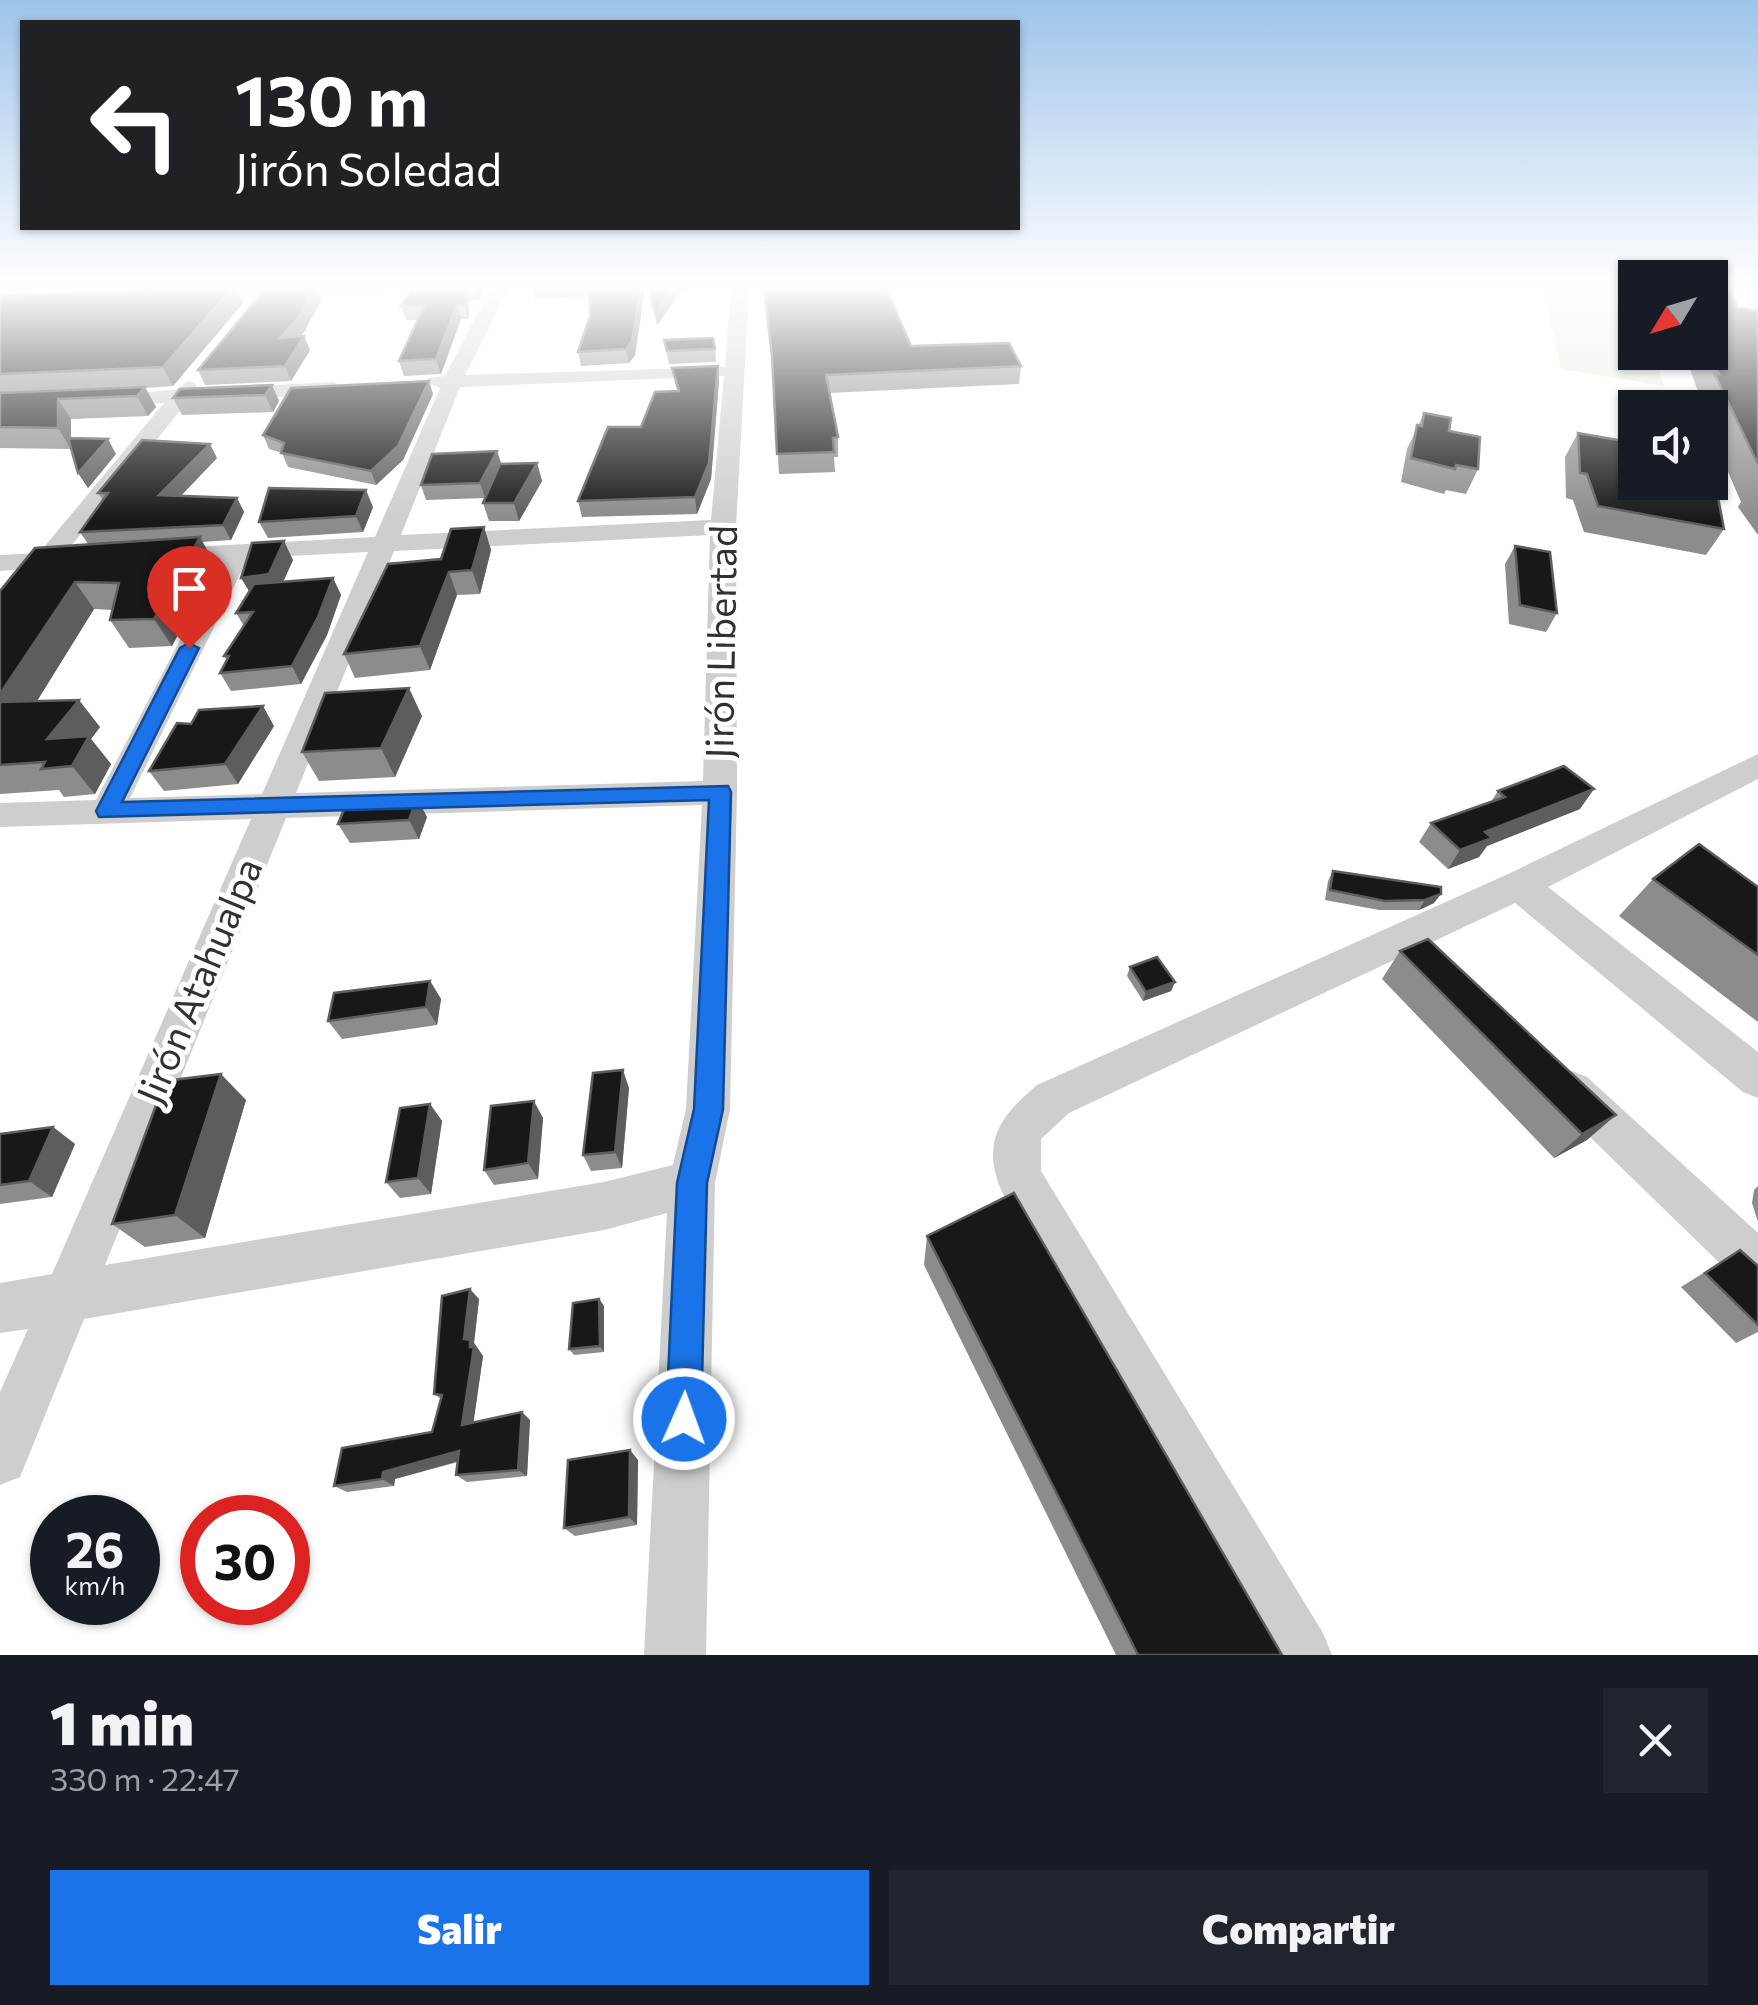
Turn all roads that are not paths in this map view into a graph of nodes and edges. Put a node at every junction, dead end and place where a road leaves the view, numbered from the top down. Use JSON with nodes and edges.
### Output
{"nodes":[{"id":1,"x":463,"y":365,"type":"edge"},
{"id":2,"x":732,"y":365,"type":"edge"},
{"id":3,"x":204,"y":367,"type":"edge"},
{"id":4,"x":732,"y":370,"type":"junction"},
{"id":5,"x":456,"y":381,"type":"junction"},
{"id":6,"x":416,"y":383,"type":"edge"},
{"id":7,"x":357,"y":386,"type":"edge"},
{"id":8,"x":180,"y":397,"type":"junction"},
{"id":9,"x":85,"y":400,"type":"edge"},
{"id":10,"x":723,"y":527,"type":"junction"},
{"id":11,"x":388,"y":542,"type":"junction"},
{"id":12,"x":239,"y":551,"type":"junction"},
{"id":13,"x":141,"y":556,"type":"edge"},
{"id":14,"x":102,"y":558,"type":"edge"},
{"id":15,"x":44,"y":561,"type":"junction"},
{"id":16,"x":0,"y":564,"type":"edge"},
{"id":17,"x":0,"y":617,"type":"edge"},
{"id":18,"x":1758,"y":764,"type":"edge"},
{"id":19,"x":720,"y":792,"type":"junction"},
{"id":20,"x":274,"y":804,"type":"junction"},
{"id":21,"x":107,"y":811,"type":"junction"},
{"id":22,"x":0,"y":816,"type":"edge"},
{"id":23,"x":1519,"y":884,"type":"junction"},
{"id":24,"x":1536,"y":1058,"type":"edge"},
{"id":25,"x":1758,"y":1078,"type":"edge"},
{"id":26,"x":692,"y":1183,"type":"junction"},
{"id":27,"x":1751,"y":1260,"type":"edge"},
{"id":28,"x":68,"y":1294,"type":"junction"},
{"id":29,"x":0,"y":1308,"type":"edge"},
{"id":30,"x":0,"y":1456,"type":"edge"},
{"id":31,"x":675,"y":1655,"type":"edge"},
{"id":32,"x":1301,"y":1655,"type":"edge"}],
"edges":[{"from":1,"to":5,"type":"street","name":"Jirón Atahualpa"},
{"from":2,"to":4,"type":"street","name":"Jirón Libertad"},
{"from":3,"to":8,"type":"street"},
{"from":4,"to":5,"type":"street"},
{"from":4,"to":10,"type":"street","name":"Jirón Libertad"},
{"from":5,"to":6,"type":"street"},
{"from":5,"to":11,"type":"street","name":"Jirón Atahualpa"},
{"from":7,"to":8,"type":"street"},
{"from":8,"to":9,"type":"street"},
{"from":8,"to":15,"type":"street"},
{"from":10,"to":11,"type":"street"},
{"from":10,"to":19,"type":"street","name":"Jirón Libertad"},
{"from":11,"to":12,"type":"street"},
{"from":11,"to":20,"type":"street","name":"Jirón Atahualpa"},
{"from":12,"to":13,"type":"street"},
{"from":12,"to":21,"type":"street"},
{"from":14,"to":15,"type":"street"},
{"from":15,"to":16,"type":"street"},
{"from":15,"to":17,"type":"street"},
{"from":18,"to":23,"type":"street"},
{"from":19,"to":20,"type":"street"},
{"from":19,"to":26,"type":"street","name":"Jirón Libertad"},
{"from":20,"to":21,"type":"street"},
{"from":20,"to":28,"type":"street","name":"Jirón Atahualpa"},
{"from":21,"to":22,"type":"street"},
{"from":23,"to":25,"type":"street"},
{"from":23,"to":32,"type":"street"},
{"from":24,"to":27,"type":"street"},
{"from":26,"to":28,"type":"street"},
{"from":26,"to":31,"type":"street","name":"Jirón Libertad"},
{"from":28,"to":29,"type":"street"},
{"from":28,"to":30,"type":"street","name":"Jirón Atahualpa"}]}
